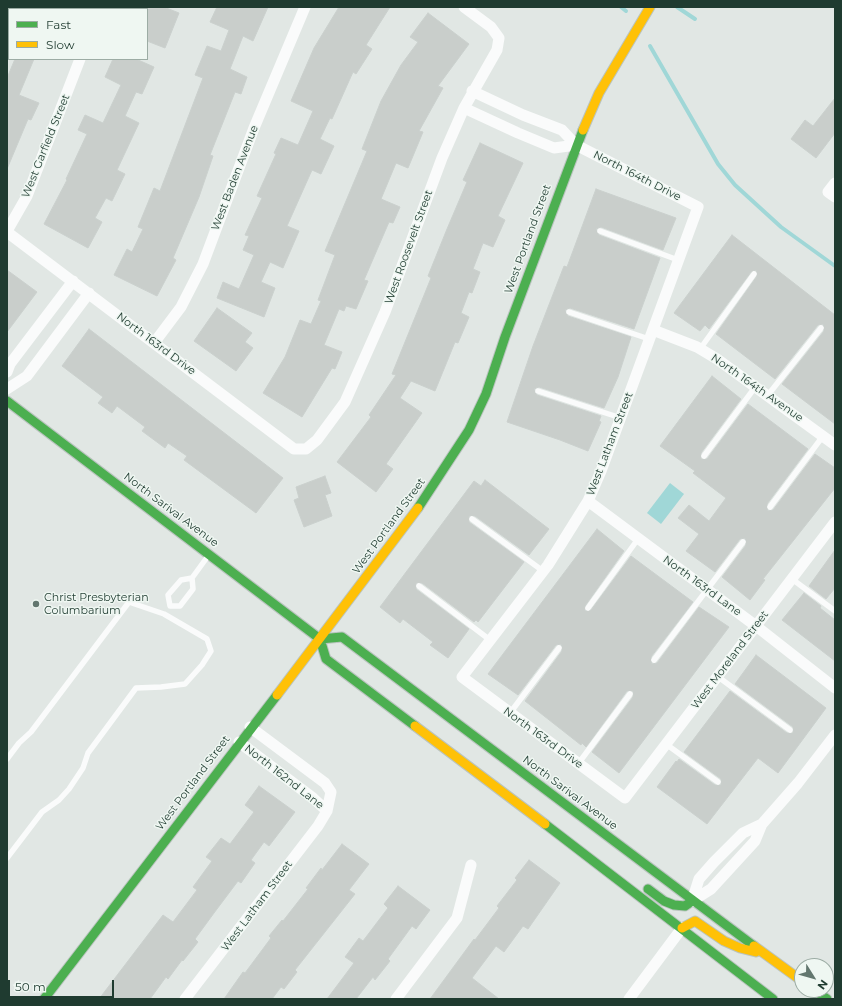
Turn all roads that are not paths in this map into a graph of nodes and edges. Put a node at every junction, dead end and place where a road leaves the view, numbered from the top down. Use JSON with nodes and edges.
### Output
{"nodes":[{"id":1,"x":305,"y":7,"type":"edge"},
{"id":2,"x":464,"y":7,"type":"edge"},
{"id":3,"x":650,"y":7,"type":"edge"},
{"id":4,"x":80,"y":60,"type":"edge"},
{"id":5,"x":472,"y":91,"type":"junction"},
{"id":6,"x":464,"y":108,"type":"junction"},
{"id":7,"x":576,"y":145,"type":"junction"},
{"id":8,"x":698,"y":207,"type":"joint"},
{"id":9,"x":600,"y":231,"type":"dead end"},
{"id":10,"x":7,"y":232,"type":"edge"},
{"id":11,"x":678,"y":260,"type":"junction"},
{"id":12,"x":754,"y":274,"type":"dead end"},
{"id":13,"x":73,"y":281,"type":"junction"},
{"id":14,"x":90,"y":293,"type":"junction"},
{"id":15,"x":569,"y":312,"type":"dead end"},
{"id":16,"x":821,"y":328,"type":"dead end"},
{"id":17,"x":651,"y":334,"type":"junction"},
{"id":18,"x":154,"y":343,"type":"junction"},
{"id":19,"x":700,"y":349,"type":"junction"},
{"id":20,"x":7,"y":372,"type":"edge"},
{"id":21,"x":756,"y":386,"type":"junction"},
{"id":22,"x":7,"y":389,"type":"edge"},
{"id":23,"x":538,"y":391,"type":"dead end"},
{"id":24,"x":768,"y":395,"type":"junction"},
{"id":25,"x":7,"y":401,"type":"edge"},
{"id":26,"x":621,"y":418,"type":"junction"},
{"id":27,"x":823,"y":436,"type":"junction"},
{"id":28,"x":835,"y":445,"type":"edge"},
{"id":29,"x":306,"y":449,"type":"joint"},
{"id":30,"x":704,"y":456,"type":"dead end"},
{"id":31,"x":588,"y":501,"type":"junction"},
{"id":32,"x":770,"y":507,"type":"dead end"},
{"id":33,"x":472,"y":519,"type":"dead end"},
{"id":34,"x":835,"y":522,"type":"edge"},
{"id":35,"x":638,"y":539,"type":"junction"},
{"id":36,"x":743,"y":542,"type":"dead end"},
{"id":37,"x":210,"y":554,"type":"junction"},
{"id":38,"x":543,"y":572,"type":"junction"},
{"id":39,"x":192,"y":578,"type":"junction"},
{"id":40,"x":792,"y":579,"type":"junction"},
{"id":41,"x":419,"y":586,"type":"dead end"},
{"id":42,"x":707,"y":590,"type":"junction"},
{"id":43,"x":170,"y":606,"type":"junction"},
{"id":44,"x":588,"y":608,"type":"dead end"},
{"id":45,"x":835,"y":611,"type":"edge"},
{"id":46,"x":164,"y":614,"type":"junction"},
{"id":47,"x":756,"y":626,"type":"junction"},
{"id":48,"x":320,"y":639,"type":"junction"},
{"id":49,"x":490,"y":640,"type":"junction"},
{"id":50,"x":559,"y":648,"type":"dead end"},
{"id":51,"x":654,"y":660,"type":"dead end"},
{"id":52,"x":717,"y":676,"type":"junction"},
{"id":53,"x":462,"y":677,"type":"joint"},
{"id":54,"x":835,"y":688,"type":"edge"},
{"id":55,"x":630,"y":694,"type":"dead end"},
{"id":56,"x":510,"y":713,"type":"junction"},
{"id":57,"x":250,"y":727,"type":"junction"},
{"id":58,"x":790,"y":730,"type":"dead end"},
{"id":59,"x":835,"y":735,"type":"edge"},
{"id":60,"x":239,"y":742,"type":"junction"},
{"id":61,"x":666,"y":744,"type":"junction"},
{"id":62,"x":7,"y":759,"type":"edge"},
{"id":63,"x":578,"y":764,"type":"junction"},
{"id":64,"x":718,"y":782,"type":"dead end"},
{"id":65,"x":624,"y":798,"type":"joint"},
{"id":66,"x":327,"y":811,"type":"junction"},
{"id":67,"x":540,"y":821,"type":"junction"},
{"id":68,"x":762,"y":824,"type":"junction"},
{"id":69,"x":592,"y":848,"type":"dead end"},
{"id":70,"x":7,"y":858,"type":"edge"},
{"id":71,"x":471,"y":865,"type":"dead end"},
{"id":72,"x":640,"y":883,"type":"dead end"},
{"id":73,"x":692,"y":901,"type":"junction"},
{"id":74,"x":682,"y":928,"type":"junction"},
{"id":75,"x":767,"y":955,"type":"junction"},
{"id":76,"x":794,"y":975,"type":"edge"},
{"id":77,"x":44,"y":999,"type":"edge"},
{"id":78,"x":186,"y":999,"type":"edge"},
{"id":79,"x":396,"y":999,"type":"edge"},
{"id":80,"x":629,"y":999,"type":"edge"},
{"id":81,"x":773,"y":999,"type":"edge"}],
"edges":[{"from":1,"to":18,"type":"street","name":"West Baden Avenue"},
{"from":2,"to":5,"type":"street","name":"West Roosevelt Street"},
{"from":3,"to":7,"type":"main road","name":"West Portland Street"},
{"from":4,"to":10,"type":"street","name":"West Garfield Street"},
{"from":5,"to":6,"type":"street","name":"West Roosevelt Street"},
{"from":5,"to":7,"type":"street","name":"North 164th Drive"},
{"from":6,"to":7,"type":"street"},
{"from":6,"to":29,"type":"street","name":"West Roosevelt Street"},
{"from":7,"to":8,"type":"street","name":"North 164th Drive"},
{"from":7,"to":48,"type":"main road","name":"West Portland Street"},
{"from":8,"to":11,"type":"street","name":"West Latham Street"},
{"from":9,"to":11,"type":"lane"},
{"from":10,"to":13,"type":"street","name":"North 163rd Drive"},
{"from":11,"to":17,"type":"street","name":"West Latham Street"},
{"from":12,"to":19,"type":"lane"},
{"from":13,"to":14,"type":"street","name":"North 163rd Drive"},
{"from":13,"to":20,"type":"street"},
{"from":14,"to":18,"type":"street","name":"North 163rd Drive"},
{"from":14,"to":22,"type":"street"},
{"from":15,"to":17,"type":"lane"},
{"from":16,"to":24,"type":"lane"},
{"from":17,"to":19,"type":"street","name":"North 164th Avenue"},
{"from":17,"to":26,"type":"street","name":"West Latham Street"},
{"from":18,"to":29,"type":"street","name":"North 163rd Drive"},
{"from":19,"to":21,"type":"street","name":"North 164th Avenue"},
{"from":21,"to":24,"type":"street","name":"North 164th Avenue"},
{"from":21,"to":30,"type":"lane"},
{"from":23,"to":26,"type":"lane"},
{"from":24,"to":27,"type":"street","name":"North 164th Avenue"},
{"from":25,"to":37,"type":"main road","name":"North Sarival Avenue"},
{"from":26,"to":31,"type":"street","name":"West Latham Street"},
{"from":27,"to":28,"type":"street","name":"North 164th Avenue"},
{"from":27,"to":32,"type":"lane"},
{"from":31,"to":35,"type":"street","name":"North 163rd Lane"},
{"from":31,"to":38,"type":"street","name":"West Latham Street"},
{"from":33,"to":38,"type":"lane"},
{"from":34,"to":40,"type":"street","name":"West Moreland Street"},
{"from":35,"to":42,"type":"street","name":"North 163rd Lane"},
{"from":35,"to":44,"type":"lane"},
{"from":36,"to":42,"type":"lane"},
{"from":37,"to":39,"type":"lane"},
{"from":37,"to":48,"type":"main road","name":"North Sarival Avenue"},
{"from":38,"to":49,"type":"street","name":"West Latham Street"},
{"from":39,"to":43,"type":"lane"},
{"from":39,"to":43,"type":"lane"},
{"from":40,"to":45,"type":"lane"},
{"from":40,"to":47,"type":"street","name":"West Moreland Street"},
{"from":41,"to":49,"type":"lane"},
{"from":42,"to":47,"type":"street","name":"North 163rd Lane"},
{"from":42,"to":51,"type":"lane"},
{"from":43,"to":46,"type":"lane"},
{"from":46,"to":62,"type":"lane"},
{"from":46,"to":70,"type":"lane"},
{"from":47,"to":52,"type":"street","name":"West Moreland Street"},
{"from":47,"to":54,"type":"street","name":"North 163rd Lane"},
{"from":48,"to":57,"type":"main road","name":"West Portland Street"},
{"from":48,"to":67,"type":"main road"},
{"from":48,"to":73,"type":"main road","name":"North Sarival Avenue"},
{"from":49,"to":53,"type":"street","name":"West Latham Street"},
{"from":50,"to":56,"type":"lane"},
{"from":52,"to":58,"type":"lane"},
{"from":52,"to":61,"type":"street","name":"West Moreland Street"},
{"from":53,"to":56,"type":"street","name":"North 163rd Drive"},
{"from":55,"to":63,"type":"lane"},
{"from":56,"to":63,"type":"street","name":"North 163rd Drive"},
{"from":57,"to":60,"type":"main road","name":"West Portland Street"},
{"from":57,"to":66,"type":"street","name":"North 162nd Lane"},
{"from":59,"to":68,"type":"street"},
{"from":60,"to":66,"type":"street","name":"North 162nd Lane"},
{"from":60,"to":77,"type":"main road","name":"West Portland Street"},
{"from":61,"to":64,"type":"lane"},
{"from":61,"to":65,"type":"street","name":"West Moreland Street"},
{"from":63,"to":65,"type":"street","name":"North 163rd Drive"},
{"from":66,"to":78,"type":"street","name":"West Latham Street"},
{"from":67,"to":69,"type":"main road"},
{"from":67,"to":74,"type":"main road"},
{"from":68,"to":73,"type":"street"},
{"from":68,"to":73,"type":"street"},
{"from":71,"to":79,"type":"street"},
{"from":72,"to":73,"type":"main road"},
{"from":73,"to":75,"type":"main road","name":"North Sarival Avenue"},
{"from":74,"to":75,"type":"main road"},
{"from":74,"to":80,"type":"street"},
{"from":74,"to":81,"type":"main road"},
{"from":75,"to":76,"type":"main road","name":"North Sarival Avenue"}]}
